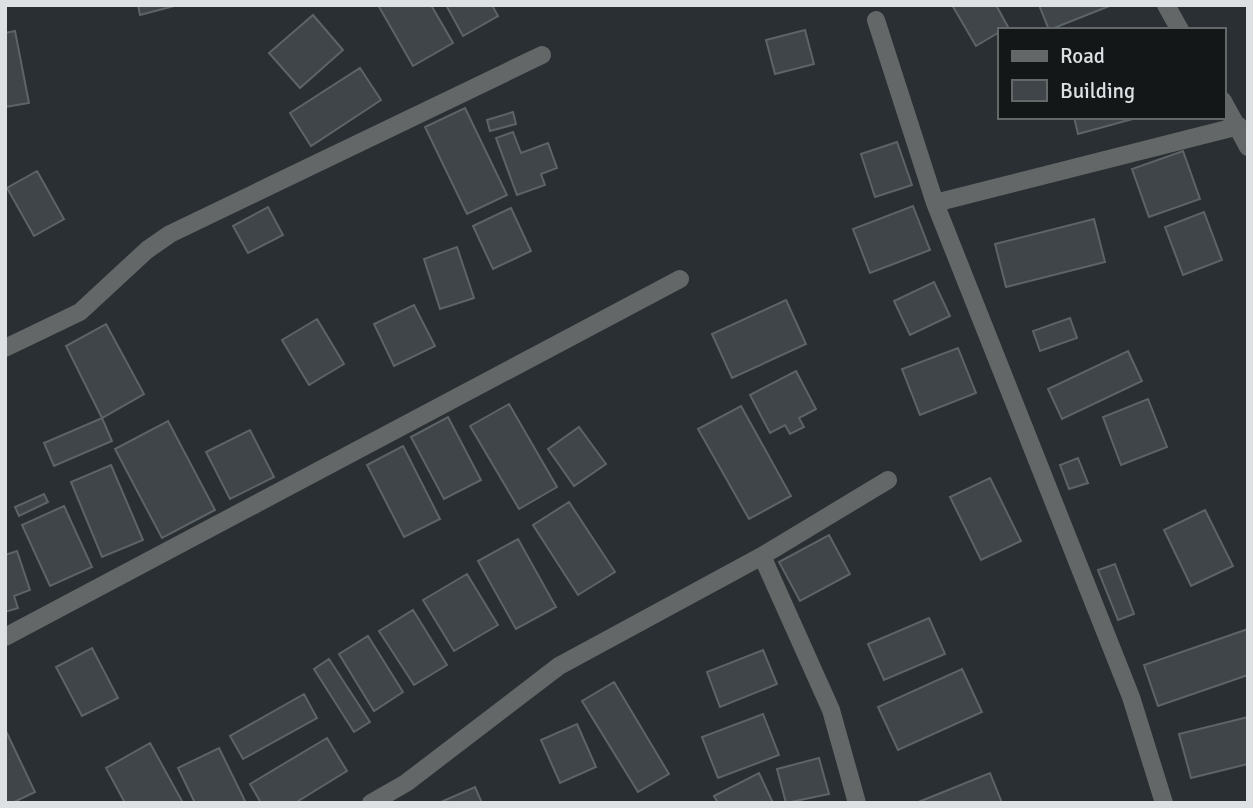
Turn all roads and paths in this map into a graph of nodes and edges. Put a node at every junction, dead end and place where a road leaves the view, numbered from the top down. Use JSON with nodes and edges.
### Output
{"nodes":[{"id":1,"x":1166,"y":5,"type":"edge"},
{"id":2,"x":876,"y":20,"type":"dead end"},
{"id":3,"x":1179,"y":28,"type":"edge"},
{"id":4,"x":542,"y":55,"type":"dead end"},
{"id":5,"x":1225,"y":104,"type":"edge"},
{"id":6,"x":1239,"y":126,"type":"junction"},
{"id":7,"x":1248,"y":147,"type":"edge"},
{"id":8,"x":935,"y":203,"type":"junction"},
{"id":9,"x":680,"y":279,"type":"dead end"},
{"id":10,"x":5,"y":348,"type":"edge"},
{"id":11,"x":888,"y":480,"type":"dead end"},
{"id":12,"x":762,"y":556,"type":"junction"},
{"id":13,"x":5,"y":637,"type":"edge"},
{"id":14,"x":371,"y":803,"type":"edge"},
{"id":15,"x":857,"y":803,"type":"edge"},
{"id":16,"x":1164,"y":803,"type":"edge"}],
"edges":[{"from":1,"to":3,"type":"street"},
{"from":2,"to":8,"type":"street"},
{"from":4,"to":10,"type":"street"},
{"from":5,"to":6,"type":"street"},
{"from":6,"to":7,"type":"street"},
{"from":6,"to":8,"type":"street"},
{"from":8,"to":16,"type":"street"},
{"from":9,"to":13,"type":"street"},
{"from":11,"to":12,"type":"street"},
{"from":12,"to":14,"type":"street"},
{"from":12,"to":15,"type":"street"}]}
